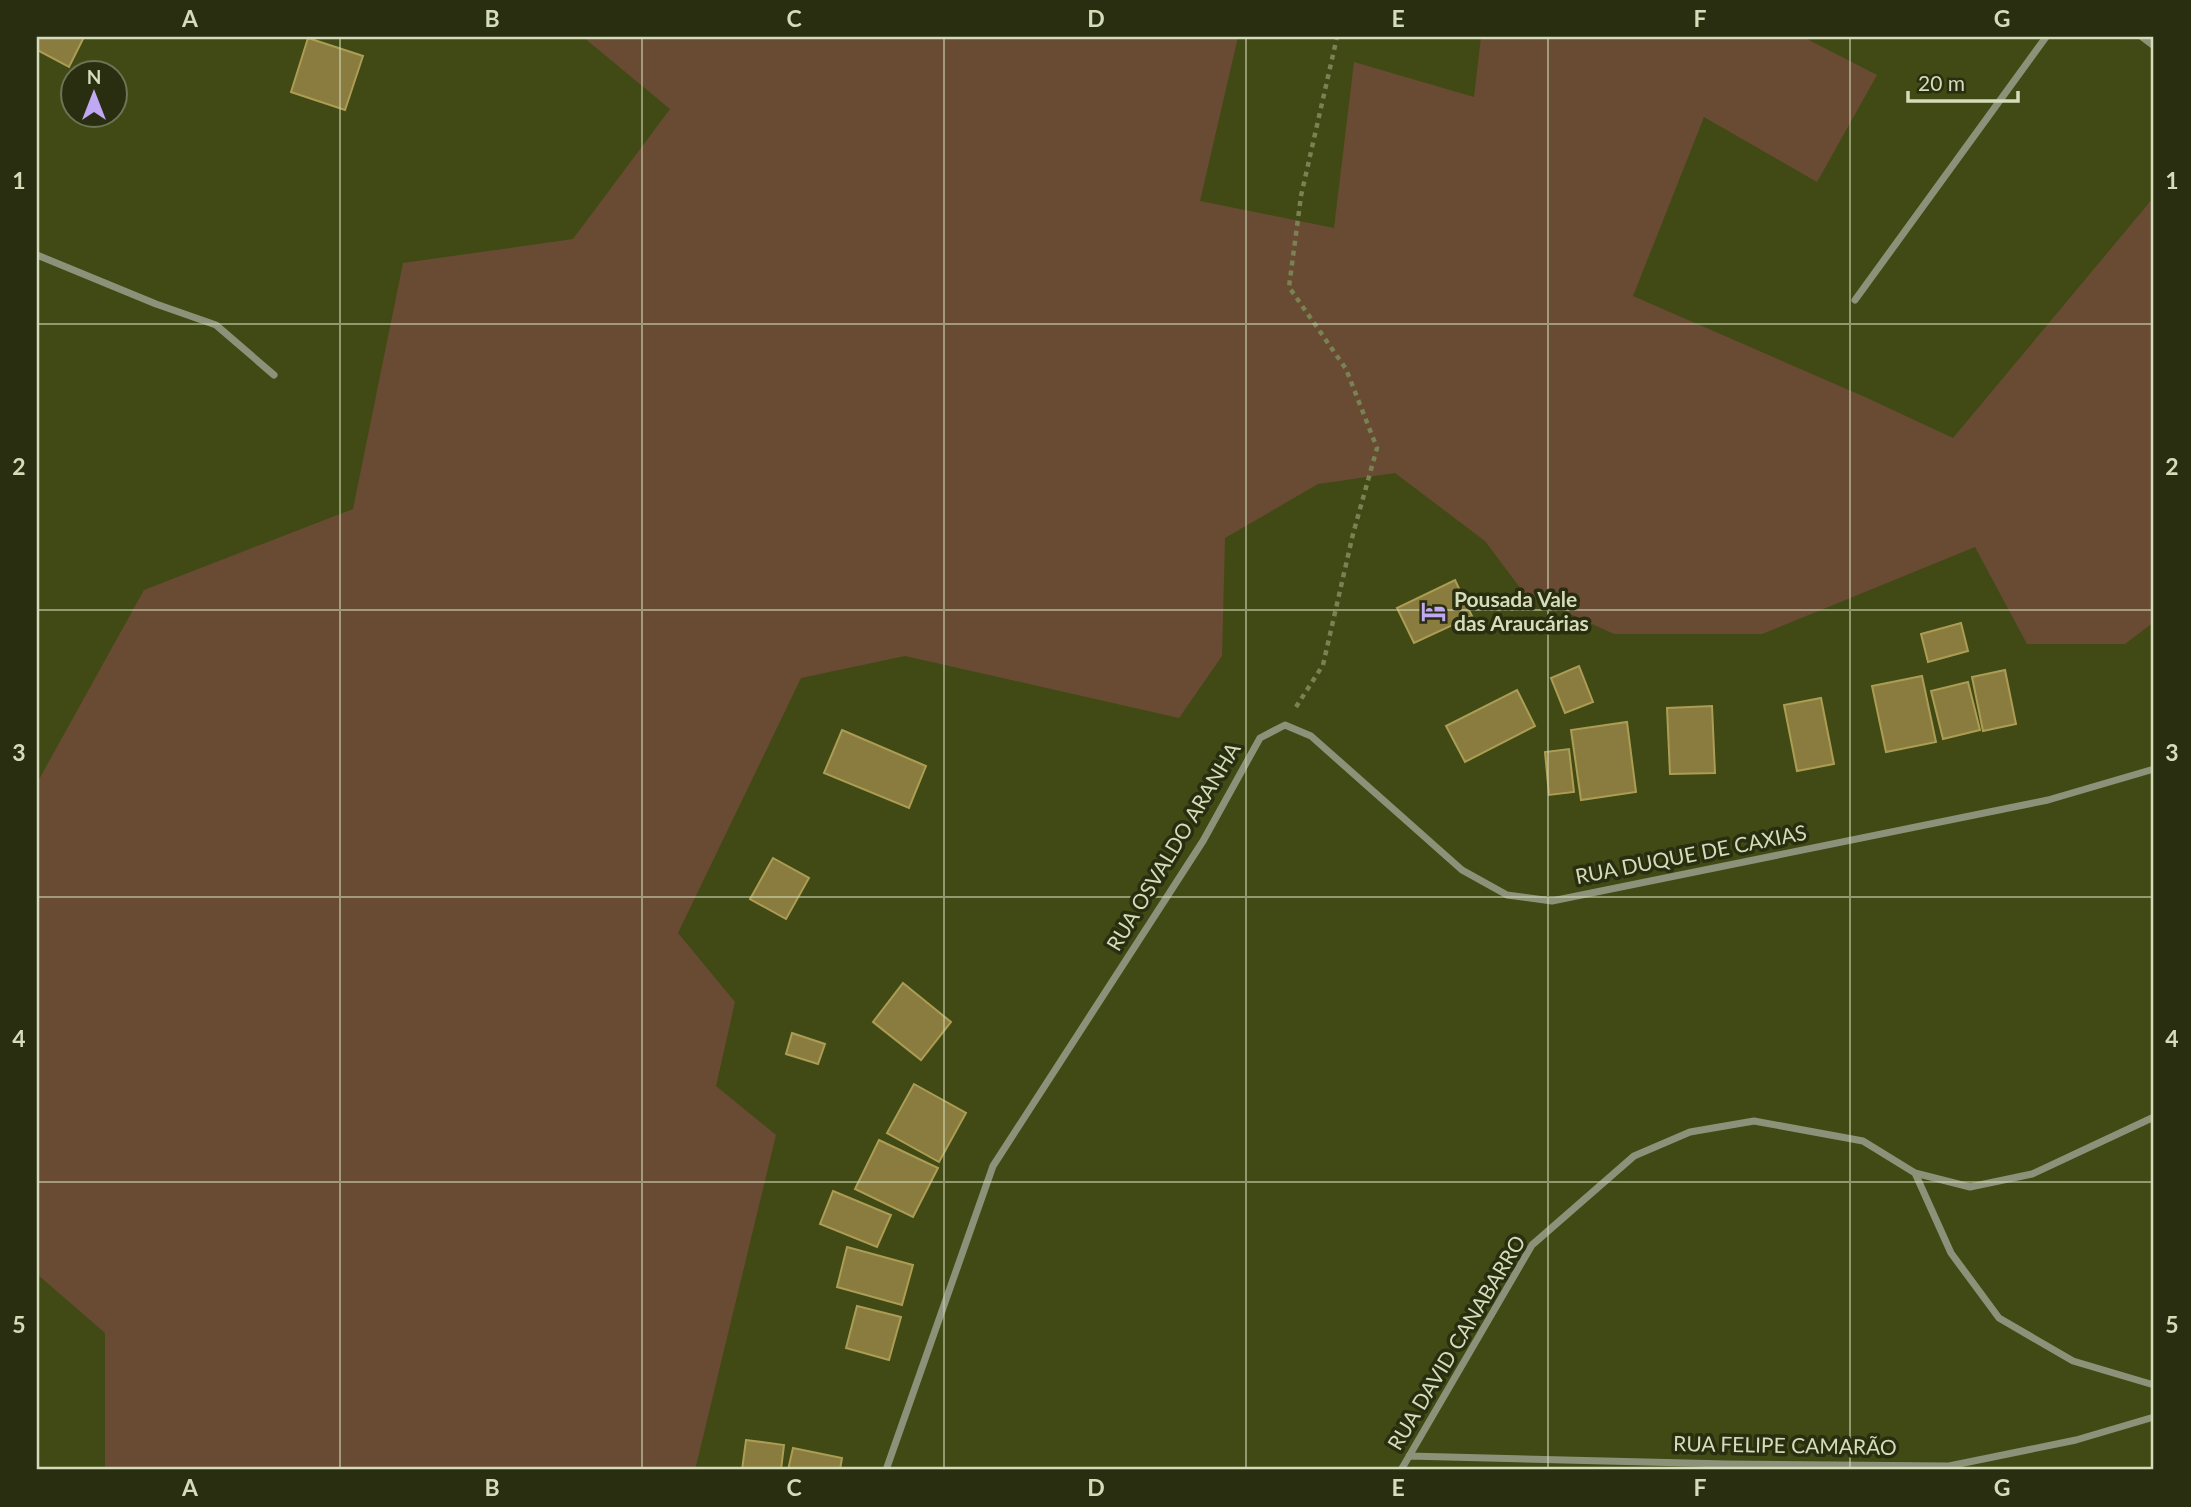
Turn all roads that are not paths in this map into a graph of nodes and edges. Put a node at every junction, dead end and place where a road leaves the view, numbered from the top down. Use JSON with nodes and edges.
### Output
{"nodes":[{"id":1,"x":2046,"y":37,"type":"edge"},
{"id":2,"x":2141,"y":37,"type":"edge"},
{"id":3,"x":2154,"y":46,"type":"edge"},
{"id":4,"x":37,"y":255,"type":"edge"},
{"id":5,"x":1855,"y":300,"type":"dead end"},
{"id":6,"x":274,"y":376,"type":"dead end"},
{"id":7,"x":1284,"y":725,"type":"joint"},
{"id":8,"x":2154,"y":769,"type":"edge"},
{"id":9,"x":2154,"y":1117,"type":"edge"},
{"id":10,"x":1915,"y":1173,"type":"junction"},
{"id":11,"x":2154,"y":1385,"type":"edge"},
{"id":12,"x":2154,"y":1417,"type":"edge"},
{"id":13,"x":1409,"y":1456,"type":"junction"},
{"id":14,"x":886,"y":1470,"type":"edge"},
{"id":15,"x":1401,"y":1470,"type":"edge"}],
"edges":[{"from":1,"to":5,"type":"street"},
{"from":2,"to":3,"type":"street"},
{"from":4,"to":6,"type":"street"},
{"from":7,"to":8,"type":"street","name":"RUA DUQUE DE CAXIAS"},
{"from":7,"to":14,"type":"street","name":"RUA OSVALDO ARANHA"},
{"from":9,"to":10,"type":"street","name":"RUA DAVID CANABARRO"},
{"from":10,"to":11,"type":"street"},
{"from":10,"to":13,"type":"street","name":"RUA DAVID CANABARRO"},
{"from":12,"to":13,"type":"street","name":"RUA FELIPE CAMARÃO"},
{"from":13,"to":15,"type":"street","name":"RUA DAVID CANABARRO"}]}
